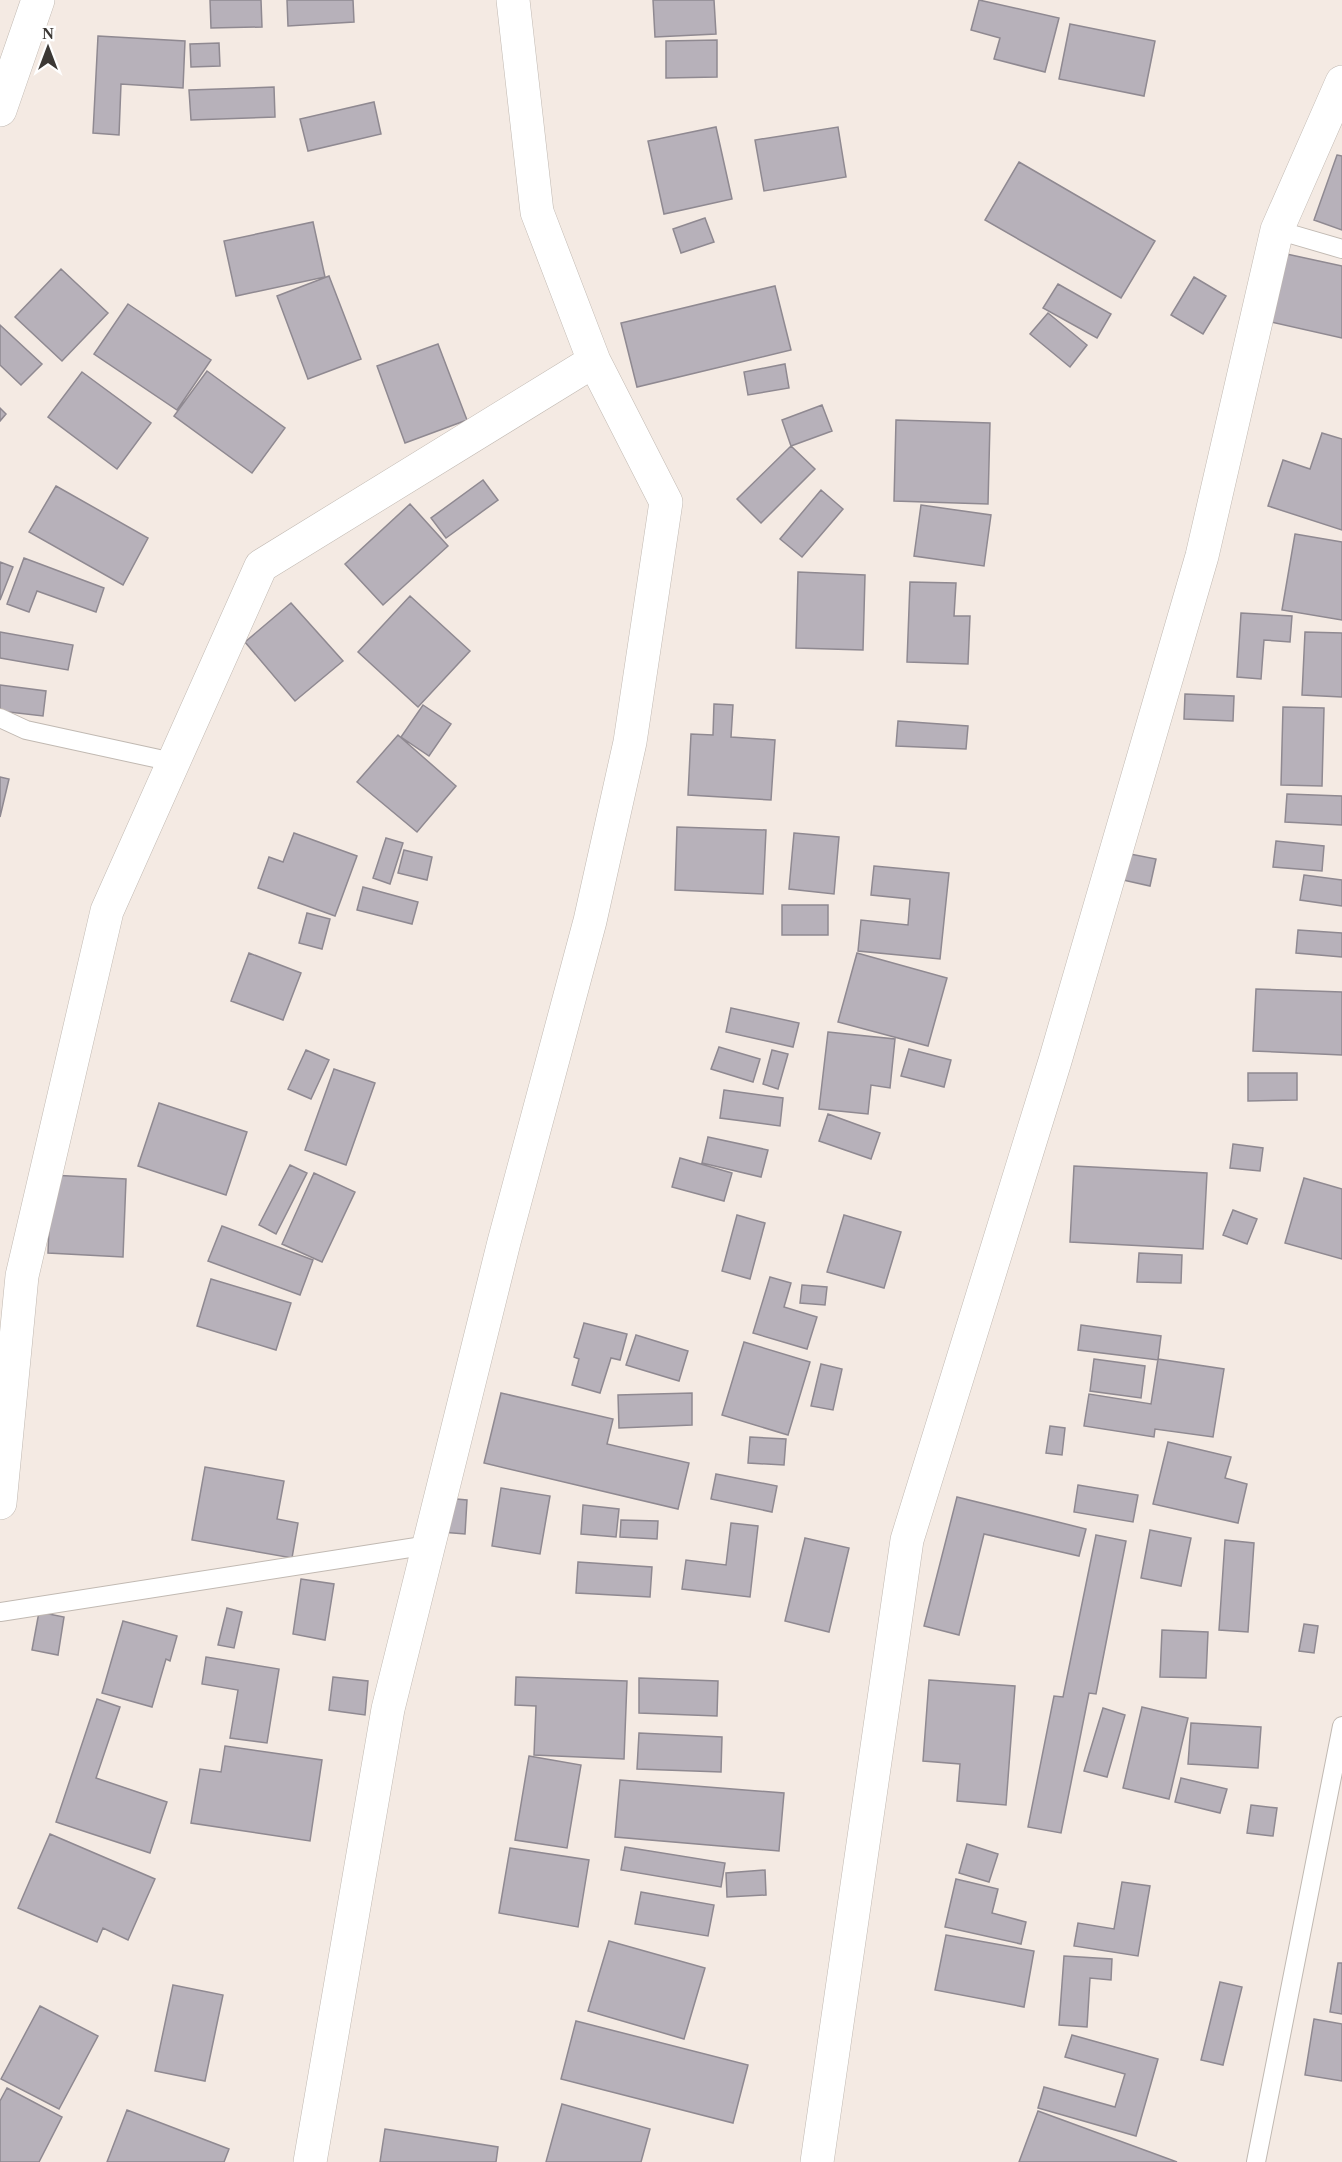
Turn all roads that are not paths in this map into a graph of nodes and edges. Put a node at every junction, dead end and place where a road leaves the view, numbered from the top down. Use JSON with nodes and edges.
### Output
{"nodes":[{"id":1,"x":38,"y":0,"type":"edge"},
{"id":2,"x":513,"y":0,"type":"edge"},
{"id":3,"x":1342,"y":82,"type":"edge"},
{"id":4,"x":0,"y":110,"type":"edge"},
{"id":5,"x":1277,"y":230,"type":"junction"},
{"id":6,"x":1342,"y":249,"type":"edge"},
{"id":7,"x":594,"y":361,"type":"junction"},
{"id":8,"x":0,"y":718,"type":"edge"},
{"id":9,"x":173,"y":762,"type":"junction"},
{"id":10,"x":0,"y":1503,"type":"edge"},
{"id":11,"x":429,"y":1545,"type":"junction"},
{"id":12,"x":0,"y":1612,"type":"edge"},
{"id":13,"x":1342,"y":1726,"type":"edge"},
{"id":14,"x":310,"y":2162,"type":"edge"},
{"id":15,"x":817,"y":2162,"type":"edge"},
{"id":16,"x":1256,"y":2162,"type":"edge"}],
"edges":[{"from":1,"to":4,"type":"street"},
{"from":2,"to":7,"type":"street"},
{"from":3,"to":5,"type":"street"},
{"from":5,"to":6,"type":"lane"},
{"from":5,"to":15,"type":"street"},
{"from":7,"to":9,"type":"street"},
{"from":7,"to":11,"type":"street"},
{"from":8,"to":9,"type":"lane"},
{"from":9,"to":10,"type":"street"},
{"from":11,"to":12,"type":"lane"},
{"from":11,"to":14,"type":"street"},
{"from":13,"to":16,"type":"lane"}]}
